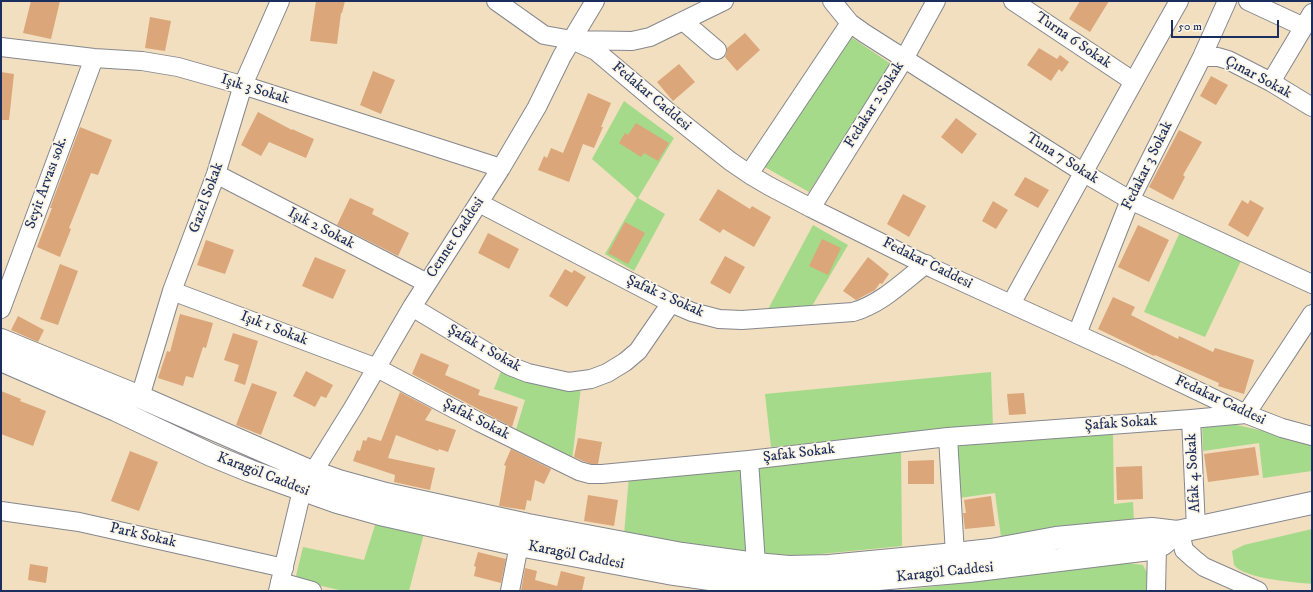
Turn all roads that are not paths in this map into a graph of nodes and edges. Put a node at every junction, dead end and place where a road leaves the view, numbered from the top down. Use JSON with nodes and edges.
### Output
{"nodes":[{"id":1,"x":280,"y":1,"type":"edge"},
{"id":2,"x":496,"y":1,"type":"edge"},
{"id":3,"x":595,"y":1,"type":"edge"},
{"id":4,"x":724,"y":1,"type":"edge"},
{"id":5,"x":832,"y":1,"type":"edge"},
{"id":6,"x":936,"y":1,"type":"edge"},
{"id":7,"x":1013,"y":1,"type":"edge"},
{"id":8,"x":1180,"y":1,"type":"edge"},
{"id":9,"x":1227,"y":1,"type":"edge"},
{"id":10,"x":1248,"y":1,"type":"edge"},
{"id":11,"x":1308,"y":20,"type":"edge"},
{"id":12,"x":683,"y":21,"type":"junction"},
{"id":13,"x":850,"y":23,"type":"junction"},
{"id":14,"x":572,"y":40,"type":"junction"},
{"id":15,"x":1,"y":47,"type":"edge"},
{"id":16,"x":717,"y":50,"type":"dead end"},
{"id":17,"x":1202,"y":57,"type":"junction"},
{"id":18,"x":94,"y":58,"type":"junction"},
{"id":19,"x":904,"y":59,"type":"junction"},
{"id":20,"x":1133,"y":81,"type":"junction"},
{"id":21,"x":1271,"y":82,"type":"junction"},
{"id":22,"x":244,"y":86,"type":"junction"},
{"id":23,"x":1312,"y":107,"type":"edge"},
{"id":24,"x":500,"y":168,"type":"junction"},
{"id":25,"x":1084,"y":173,"type":"junction"},
{"id":26,"x":216,"y":174,"type":"junction"},
{"id":27,"x":749,"y":174,"type":"junction"},
{"id":28,"x":1130,"y":200,"type":"junction"},
{"id":29,"x":479,"y":203,"type":"junction"},
{"id":30,"x":811,"y":208,"type":"junction"},
{"id":31,"x":926,"y":264,"type":"junction"},
{"id":32,"x":427,"y":283,"type":"junction"},
{"id":33,"x":1312,"y":284,"type":"edge"},
{"id":34,"x":172,"y":291,"type":"junction"},
{"id":35,"x":671,"y":303,"type":"junction"},
{"id":36,"x":1011,"y":304,"type":"junction"},
{"id":37,"x":412,"y":307,"type":"junction"},
{"id":38,"x":1,"y":310,"type":"edge"},
{"id":39,"x":1312,"y":314,"type":"edge"},
{"id":40,"x":1077,"y":334,"type":"junction"},
{"id":41,"x":1,"y":340,"type":"edge"},
{"id":42,"x":1,"y":360,"type":"edge"},
{"id":43,"x":377,"y":368,"type":"junction"},
{"id":44,"x":140,"y":397,"type":"junction"},
{"id":45,"x":1246,"y":414,"type":"junction"},
{"id":46,"x":1191,"y":419,"type":"junction"},
{"id":47,"x":1312,"y":436,"type":"edge"},
{"id":48,"x":948,"y":437,"type":"junction"},
{"id":49,"x":749,"y":460,"type":"junction"},
{"id":50,"x":313,"y":472,"type":"junction"},
{"id":51,"x":302,"y":490,"type":"junction"},
{"id":52,"x":1312,"y":503,"type":"edge"},
{"id":53,"x":1,"y":511,"type":"edge"},
{"id":54,"x":1185,"y":531,"type":"junction"},
{"id":55,"x":519,"y":545,"type":"junction"},
{"id":56,"x":1157,"y":547,"type":"junction"},
{"id":57,"x":955,"y":554,"type":"junction"},
{"id":58,"x":756,"y":564,"type":"junction"},
{"id":59,"x":281,"y":580,"type":"edge"},
{"id":60,"x":856,"y":586,"type":"edge"},
{"id":61,"x":312,"y":591,"type":"edge"},
{"id":62,"x":510,"y":591,"type":"edge"},
{"id":63,"x":1156,"y":591,"type":"edge"},
{"id":64,"x":1258,"y":591,"type":"edge"}],
"edges":[{"from":1,"to":22,"type":"street","name":"Gazel Sokak"},
{"from":2,"to":14,"type":"street"},
{"from":3,"to":14,"type":"street","name":"Cennet Caddesi"},
{"from":4,"to":12,"type":"street"},
{"from":5,"to":13,"type":"street","name":"Tuna 7 Sokak"},
{"from":6,"to":19,"type":"street","name":"Fedakar 2 Sokak"},
{"from":7,"to":20,"type":"street","name":"Turna 6 Sokak"},
{"from":8,"to":20,"type":"street"},
{"from":9,"to":17,"type":"street","name":"Fedakar 3 Sokak"},
{"from":10,"to":11,"type":"street"},
{"from":11,"to":21,"type":"street"},
{"from":12,"to":14,"type":"street"},
{"from":12,"to":16,"type":"street"},
{"from":13,"to":19,"type":"street","name":"Tuna 7 Sokak"},
{"from":13,"to":27,"type":"street"},
{"from":14,"to":24,"type":"street","name":"Cennet Caddesi"},
{"from":14,"to":27,"type":"street","name":"Fedakar Caddesi"},
{"from":15,"to":18,"type":"street","name":"Işık 3 Sokak"},
{"from":17,"to":21,"type":"street","name":"Çınar Sokak"},
{"from":17,"to":28,"type":"street","name":"Fedakar 3 Sokak"},
{"from":18,"to":22,"type":"street","name":"Işık 3 Sokak"},
{"from":18,"to":38,"type":"street","name":"Seyit Arvası sok."},
{"from":19,"to":25,"type":"street","name":"Tuna 7 Sokak"},
{"from":19,"to":30,"type":"street","name":"Fedakar 2 Sokak"},
{"from":20,"to":25,"type":"street"},
{"from":21,"to":23,"type":"street","name":"Çınar Sokak"},
{"from":22,"to":24,"type":"street","name":"Işık 3 Sokak"},
{"from":22,"to":26,"type":"street","name":"Gazel Sokak"},
{"from":24,"to":29,"type":"street","name":"Cennet Caddesi"},
{"from":25,"to":28,"type":"street","name":"Tuna 7 Sokak"},
{"from":25,"to":36,"type":"street"},
{"from":26,"to":32,"type":"street","name":"Işık 2 Sokak"},
{"from":26,"to":34,"type":"street","name":"Gazel Sokak"},
{"from":27,"to":30,"type":"street","name":"Fedakar Caddesi"},
{"from":28,"to":33,"type":"street","name":"Tuna 7 Sokak"},
{"from":28,"to":40,"type":"street","name":"Fedakar 3 Sokak"},
{"from":29,"to":32,"type":"street","name":"Cennet Caddesi"},
{"from":29,"to":35,"type":"street","name":"Şafak 2 Sokak"},
{"from":30,"to":31,"type":"street","name":"Fedakar Caddesi"},
{"from":31,"to":35,"type":"street","name":"Şafak 2 Sokak"},
{"from":31,"to":36,"type":"street","name":"Fedakar Caddesi"},
{"from":32,"to":37,"type":"street","name":"Cennet Caddesi"},
{"from":34,"to":43,"type":"street","name":"Işık 1 Sokak"},
{"from":34,"to":44,"type":"street","name":"Gazel Sokak"},
{"from":35,"to":37,"type":"street","name":"Şafak 1 Sokak"},
{"from":36,"to":40,"type":"street","name":"Fedakar Caddesi"},
{"from":37,"to":43,"type":"street","name":"Cennet Caddesi"},
{"from":39,"to":45,"type":"street"},
{"from":40,"to":45,"type":"street","name":"Fedakar Caddesi"},
{"from":41,"to":44,"type":"main road"},
{"from":42,"to":51,"type":"main road","name":"Karagöl Caddesi"},
{"from":43,"to":49,"type":"street","name":"Şafak Sokak"},
{"from":43,"to":50,"type":"street","name":"Cennet Caddesi"},
{"from":44,"to":50,"type":"main road"},
{"from":45,"to":46,"type":"street","name":"Şafak Sokak"},
{"from":45,"to":47,"type":"street","name":"Fedakar Caddesi"},
{"from":46,"to":48,"type":"street","name":"Şafak Sokak"},
{"from":46,"to":54,"type":"street","name":"Afak 4 Sokak"},
{"from":48,"to":49,"type":"street","name":"Şafak Sokak"},
{"from":48,"to":57,"type":"street"},
{"from":49,"to":58,"type":"street"},
{"from":50,"to":51,"type":"street","name":"Cennet Caddesi"},
{"from":50,"to":58,"type":"main road"},
{"from":51,"to":55,"type":"main road","name":"Karagöl Caddesi"},
{"from":51,"to":59,"type":"street","name":"Cennet Caddesi"},
{"from":52,"to":54,"type":"main road"},
{"from":53,"to":59,"type":"street","name":"Park Sokak"},
{"from":54,"to":56,"type":"main road","name":"Karagöl Caddesi"},
{"from":54,"to":57,"type":"main road"},
{"from":54,"to":64,"type":"street","name":"Afak 4 Sokak"},
{"from":55,"to":60,"type":"main road","name":"Karagöl Caddesi"},
{"from":55,"to":62,"type":"street"},
{"from":56,"to":60,"type":"main road","name":"Karagöl Caddesi"},
{"from":56,"to":63,"type":"street"},
{"from":57,"to":58,"type":"main road"},
{"from":59,"to":61,"type":"street","name":"Park Sokak"}]}
